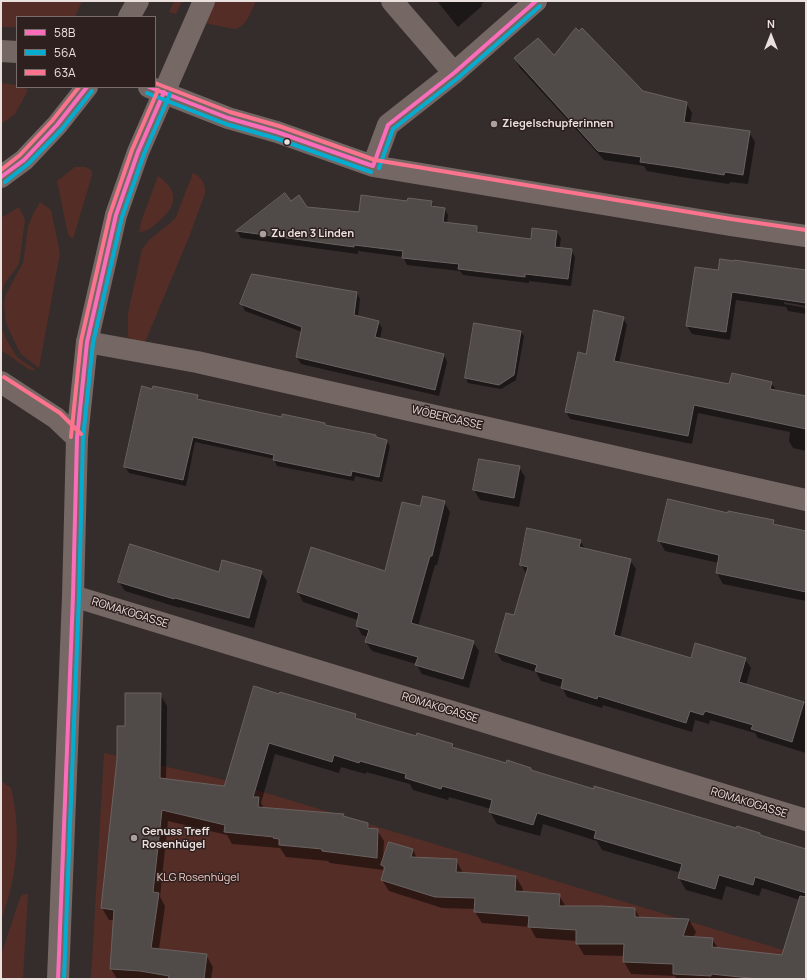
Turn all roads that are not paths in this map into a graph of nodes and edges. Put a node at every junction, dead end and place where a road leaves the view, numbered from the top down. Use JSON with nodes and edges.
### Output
{"nodes":[{"id":1,"x":138,"y":1,"type":"edge"},
{"id":2,"x":204,"y":1,"type":"edge"},
{"id":3,"x":392,"y":1,"type":"edge"},
{"id":4,"x":536,"y":1,"type":"edge"},
{"id":5,"x":130,"y":16,"type":"edge"},
{"id":6,"x":1,"y":51,"type":"edge"},
{"id":7,"x":16,"y":52,"type":"edge"},
{"id":8,"x":454,"y":73,"type":"junction"},
{"id":9,"x":86,"y":88,"type":"edge"},
{"id":10,"x":157,"y":90,"type":"edge"},
{"id":11,"x":373,"y":166,"type":"junction"},
{"id":12,"x":1,"y":177,"type":"edge"},
{"id":13,"x":806,"y":236,"type":"edge"},
{"id":14,"x":87,"y":342,"type":"junction"},
{"id":15,"x":1,"y":382,"type":"edge"},
{"id":16,"x":77,"y":438,"type":"junction"},
{"id":17,"x":806,"y":500,"type":"edge"},
{"id":18,"x":73,"y":596,"type":"junction"},
{"id":19,"x":806,"y":820,"type":"edge"},
{"id":20,"x":58,"y":979,"type":"edge"}],
"edges":[{"from":1,"to":5,"type":"main road"},
{"from":2,"to":10,"type":"main road"},
{"from":3,"to":8,"type":"street"},
{"from":4,"to":8,"type":"street"},
{"from":6,"to":7,"type":"street"},
{"from":8,"to":11,"type":"street"},
{"from":9,"to":12,"type":"main road"},
{"from":10,"to":11,"type":"street"},
{"from":10,"to":14,"type":"main road"},
{"from":11,"to":13,"type":"street"},
{"from":14,"to":16,"type":"main road"},
{"from":14,"to":17,"type":"street","name":"WÖBERGASSE"},
{"from":15,"to":16,"type":"street"},
{"from":16,"to":18,"type":"main road"},
{"from":18,"to":19,"type":"street","name":"ROMAKOGASSE"},
{"from":18,"to":20,"type":"main road"}]}
